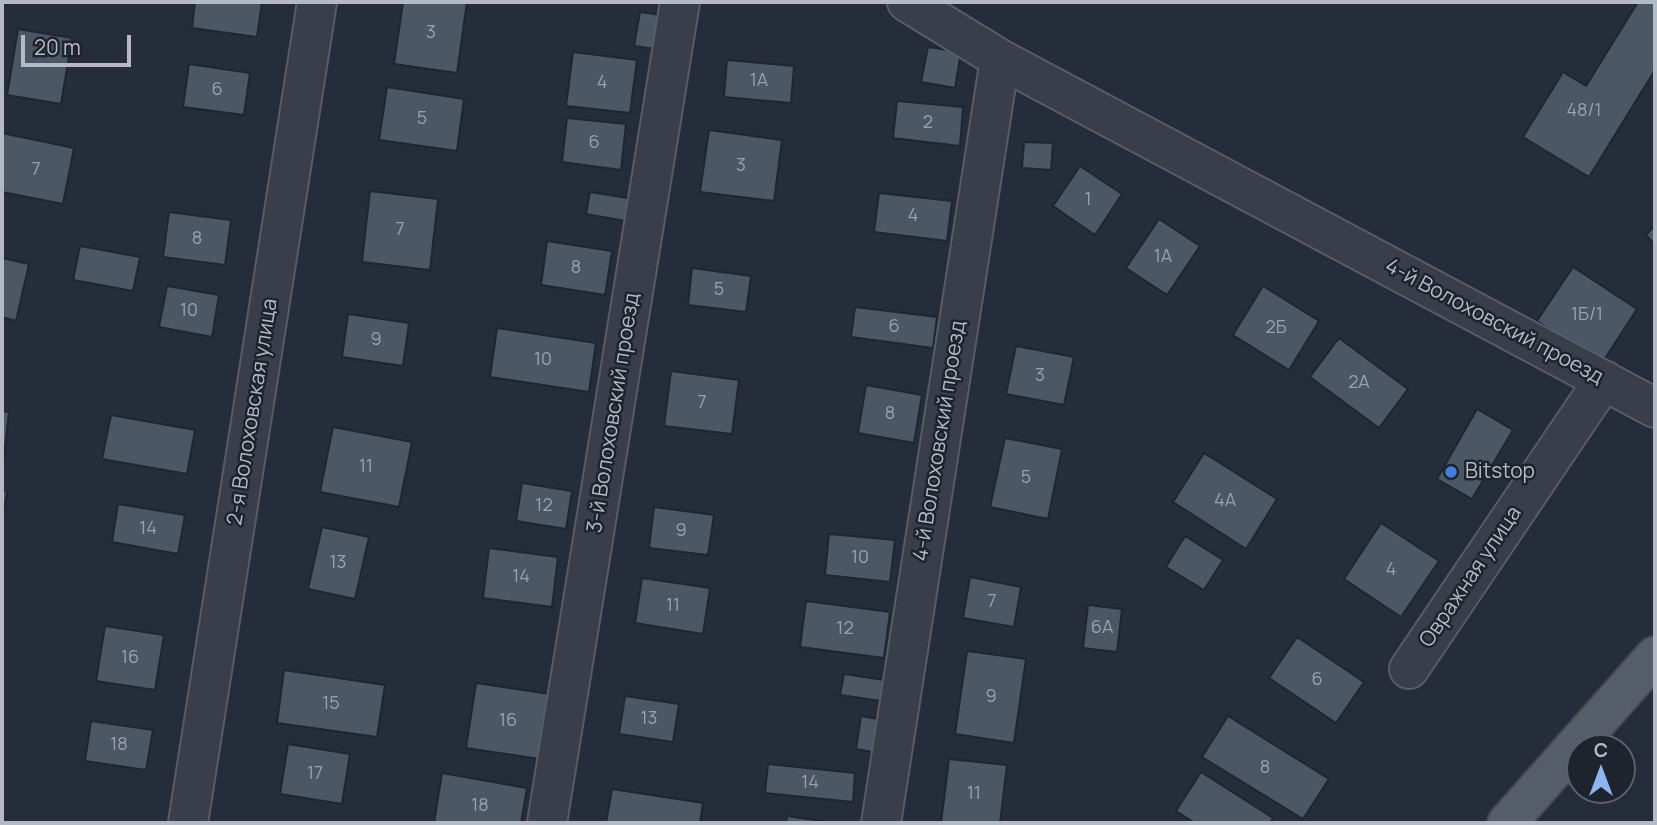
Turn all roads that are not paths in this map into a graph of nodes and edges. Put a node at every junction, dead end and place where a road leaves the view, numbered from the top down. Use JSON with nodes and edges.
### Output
{"nodes":[{"id":1,"x":317,"y":2,"type":"edge"},
{"id":2,"x":680,"y":2,"type":"edge"},
{"id":3,"x":907,"y":2,"type":"edge"},
{"id":4,"x":1000,"y":59,"type":"junction"},
{"id":5,"x":1604,"y":380,"type":"junction"},
{"id":6,"x":1655,"y":408,"type":"edge"},
{"id":7,"x":1655,"y":656,"type":"edge"},
{"id":8,"x":1409,"y":670,"type":"dead end"},
{"id":9,"x":188,"y":823,"type":"edge"},
{"id":10,"x":547,"y":823,"type":"edge"},
{"id":11,"x":881,"y":823,"type":"edge"},
{"id":12,"x":1507,"y":823,"type":"edge"}],
"edges":[{"from":1,"to":9,"type":"street","name":"2-я Волоховская улица"},
{"from":2,"to":10,"type":"street","name":"3-й Волоховский проезд"},
{"from":3,"to":4,"type":"street","name":"4-й Волоховский проезд"},
{"from":4,"to":5,"type":"street","name":"4-й Волоховский проезд"},
{"from":4,"to":11,"type":"street","name":"4-й Волоховский проезд"},
{"from":5,"to":6,"type":"street","name":"4-й Волоховский проезд"},
{"from":5,"to":8,"type":"street","name":"Овражная улица"},
{"from":7,"to":12,"type":"main road"}]}
